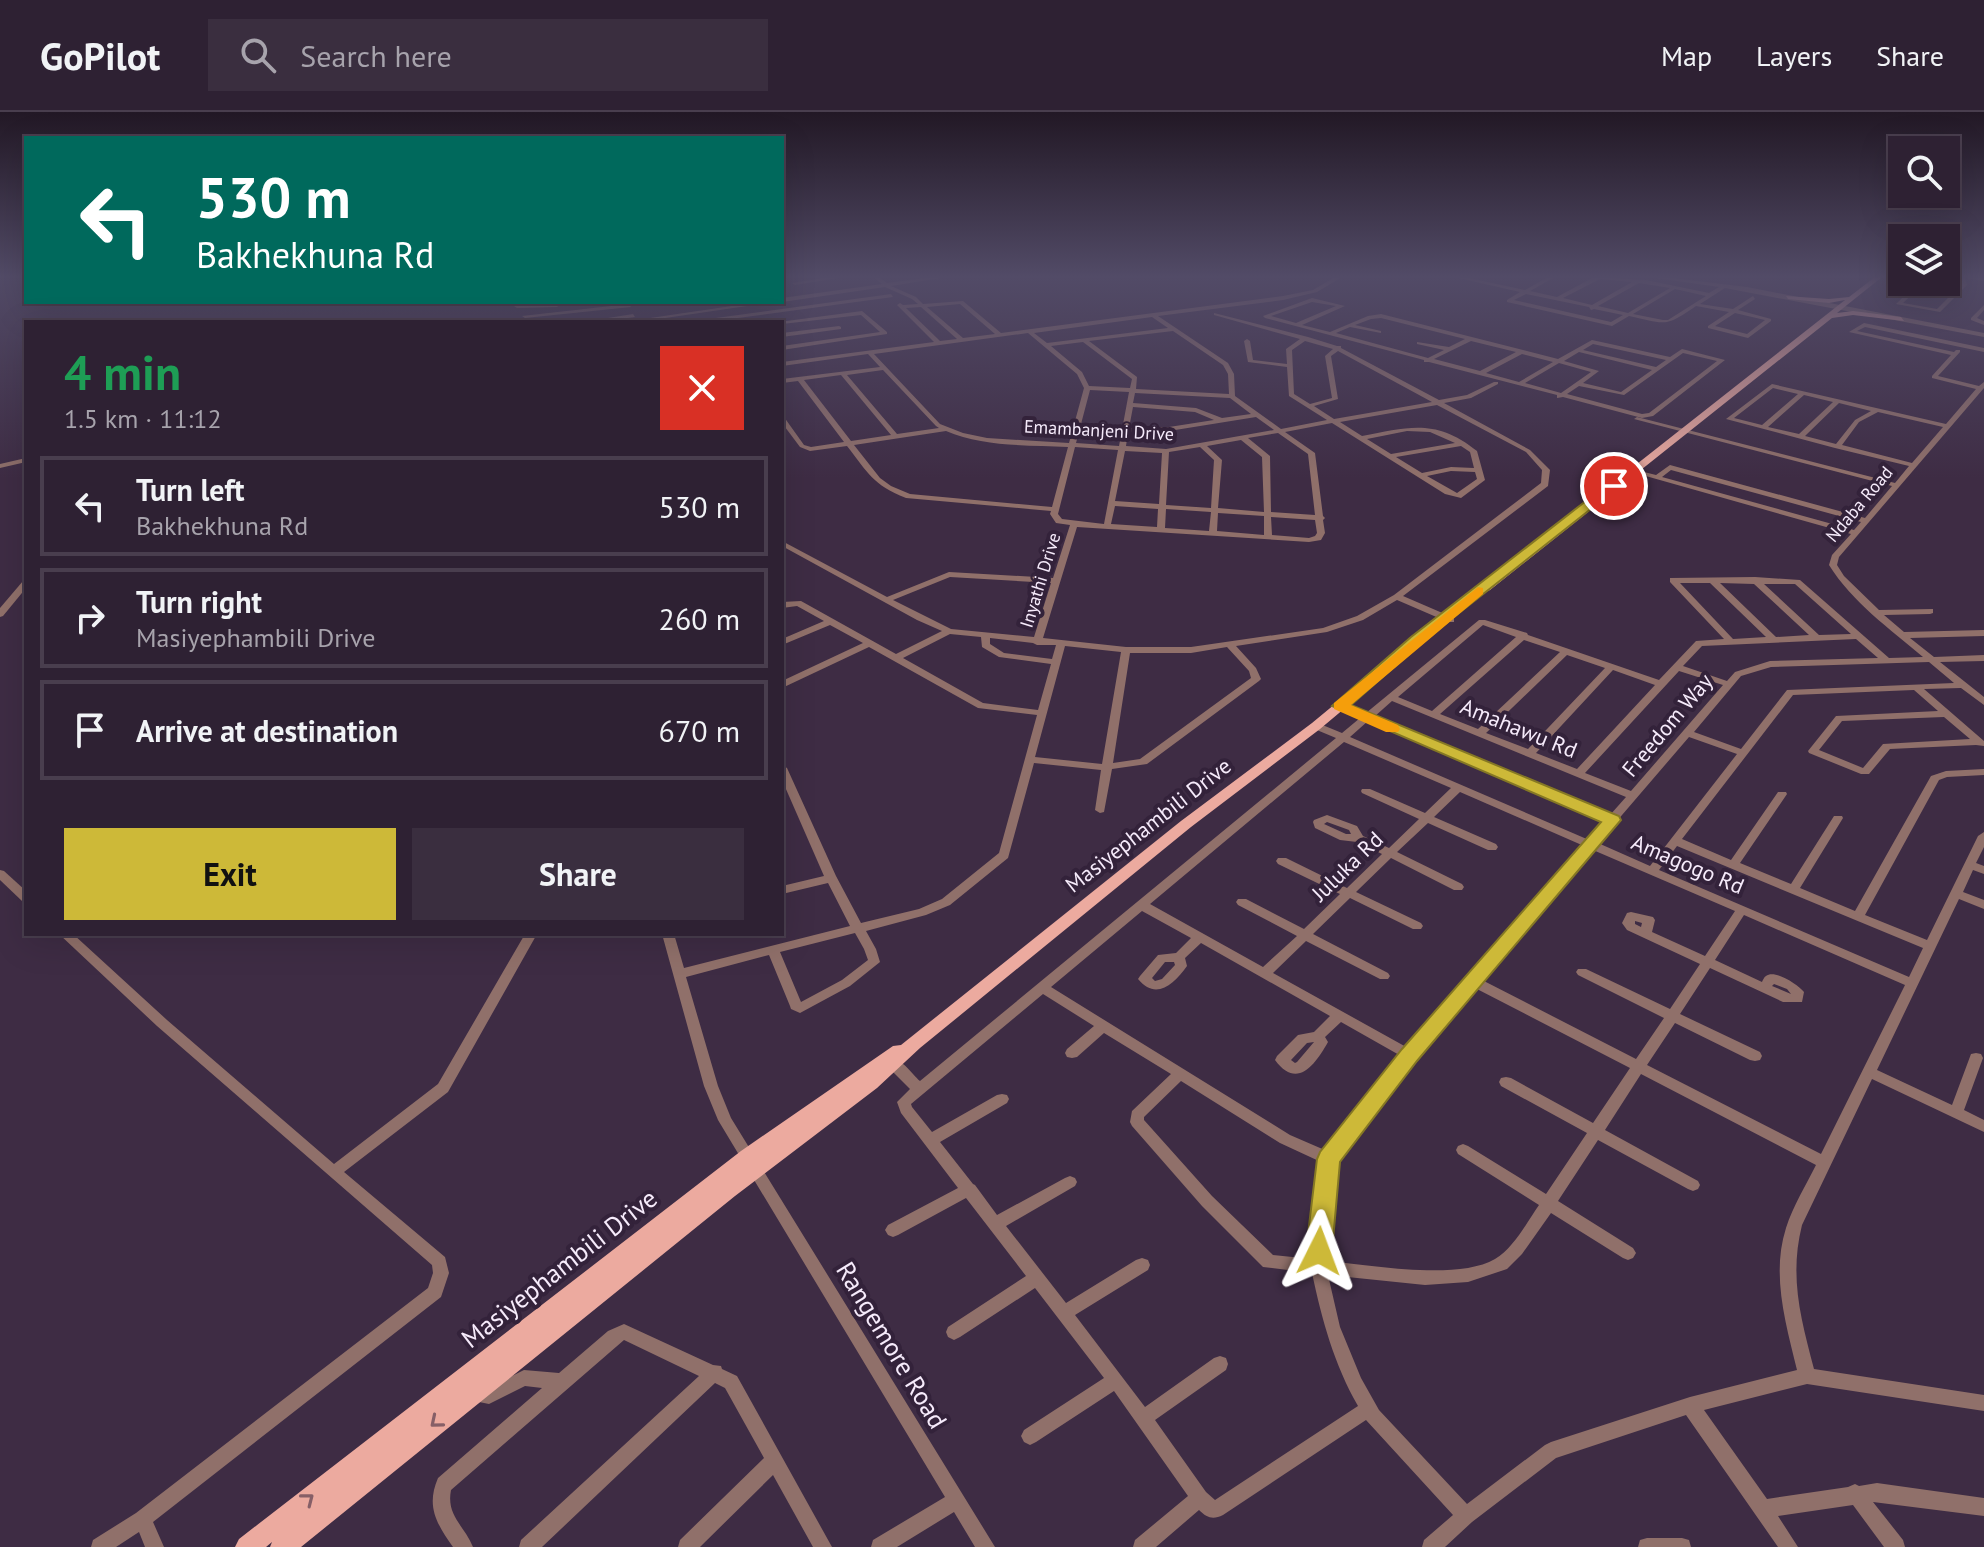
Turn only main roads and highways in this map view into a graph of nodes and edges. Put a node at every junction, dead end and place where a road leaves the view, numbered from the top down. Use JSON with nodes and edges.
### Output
{"nodes":[{"id":1,"x":1794,"y":344,"type":"edge"},
{"id":2,"x":914,"y":1043,"type":"junction"},
{"id":3,"x":752,"y":1162,"type":"junction"},
{"id":4,"x":247,"y":1547,"type":"edge"},
{"id":5,"x":282,"y":1547,"type":"edge"}],
"edges":[{"from":1,"to":2,"type":"main road","name":"Masiyephambili Drive"},
{"from":2,"to":3,"type":"main road","name":"Masiyephambili Drive"},
{"from":2,"to":3,"type":"main road","name":"Masiyephambili Drive"},
{"from":4,"to":3,"type":"main road","name":"Masiyephambili Drive","one_way":true},
{"from":3,"to":5,"type":"main road","name":"Masiyephambili Drive","one_way":true}]}
